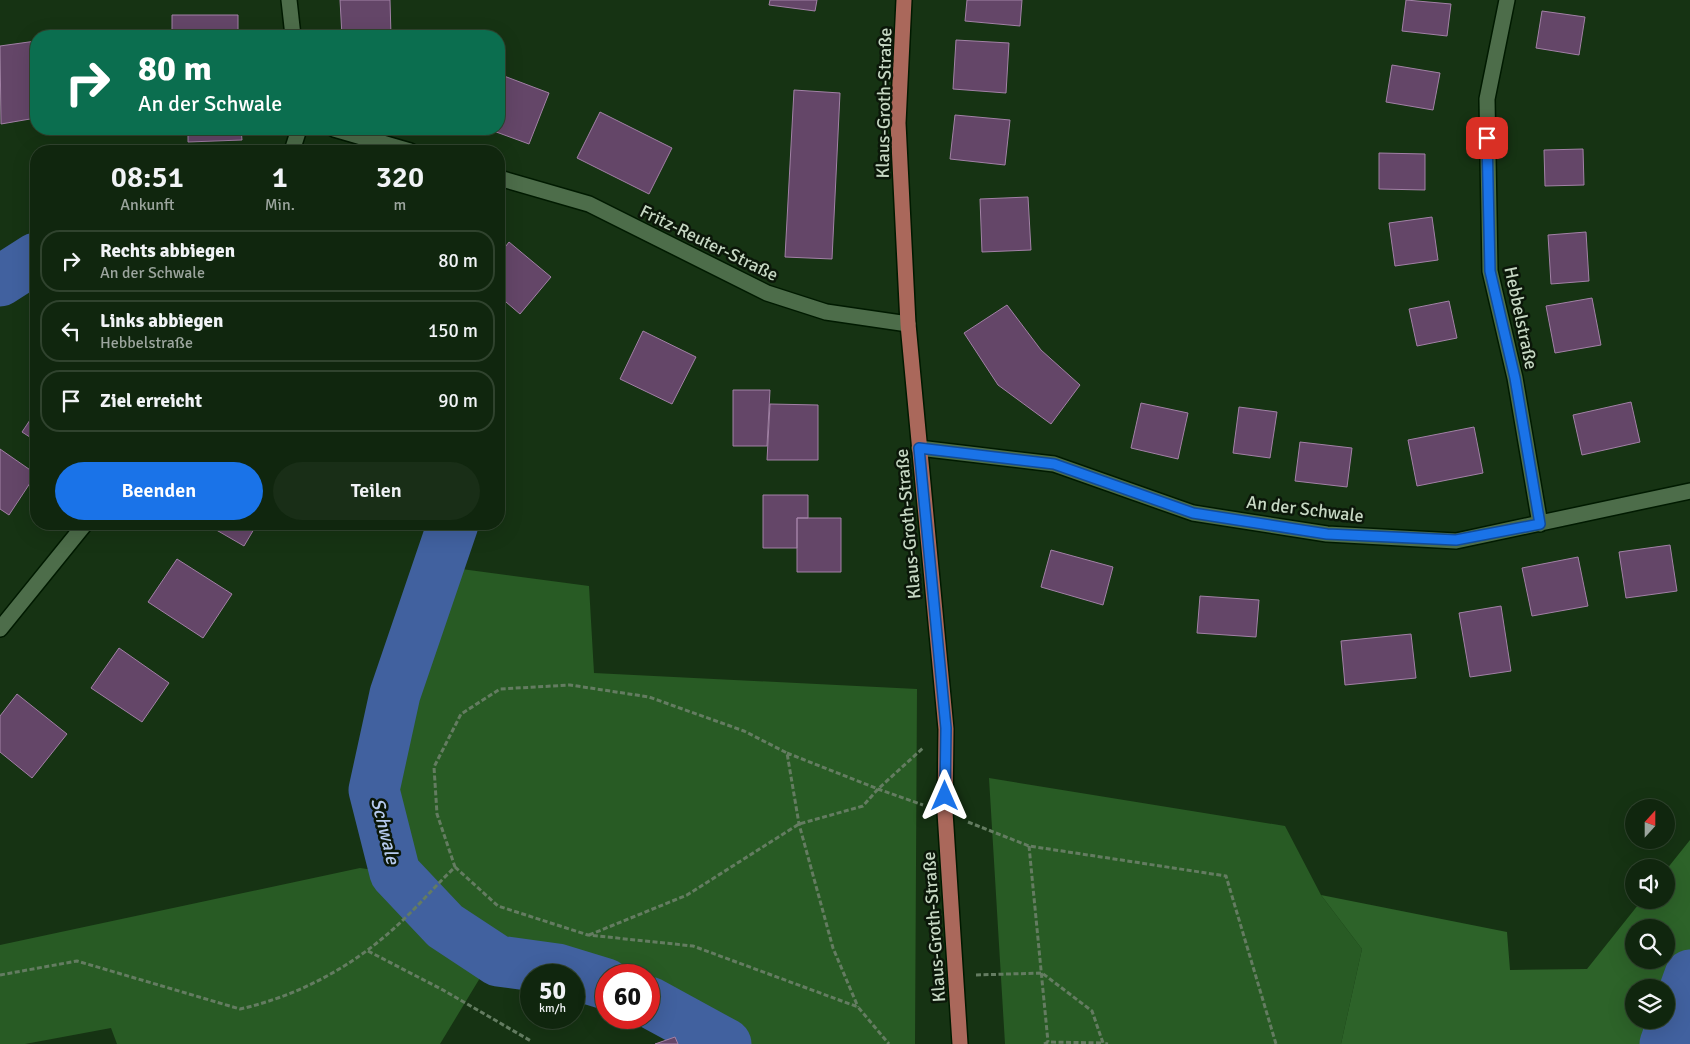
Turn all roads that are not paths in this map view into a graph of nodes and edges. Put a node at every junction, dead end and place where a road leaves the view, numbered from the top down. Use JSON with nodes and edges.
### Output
{"nodes":[{"id":1,"x":289,"y":0,"type":"edge"},
{"id":2,"x":904,"y":0,"type":"edge"},
{"id":3,"x":1507,"y":0,"type":"edge"},
{"id":4,"x":292,"y":30,"type":"edge"},
{"id":5,"x":355,"y":135,"type":"edge"},
{"id":6,"x":389,"y":145,"type":"edge"},
{"id":7,"x":505,"y":180,"type":"edge"},
{"id":8,"x":908,"y":324,"type":"junction"},
{"id":9,"x":919,"y":448,"type":"junction"},
{"id":10,"x":1690,"y":491,"type":"edge"},
{"id":11,"x":1540,"y":524,"type":"junction"},
{"id":12,"x":80,"y":530,"type":"edge"},
{"id":13,"x":0,"y":629,"type":"edge"},
{"id":14,"x":960,"y":1044,"type":"edge"}],
"edges":[{"from":1,"to":4,"type":"street"},
{"from":2,"to":8,"type":"main road","name":"Klaus-Groth-Straße"},
{"from":3,"to":11,"type":"street","name":"Hebbelstraße"},
{"from":5,"to":6,"type":"street"},
{"from":7,"to":8,"type":"street","name":"Fritz-Reuter-Straße"},
{"from":8,"to":9,"type":"main road","name":"Klaus-Groth-Straße"},
{"from":9,"to":11,"type":"street","name":"An der Schwale"},
{"from":9,"to":14,"type":"main road","name":"Klaus-Groth-Straße"},
{"from":10,"to":11,"type":"street","name":"An der Schwale"},
{"from":12,"to":13,"type":"street"}]}
